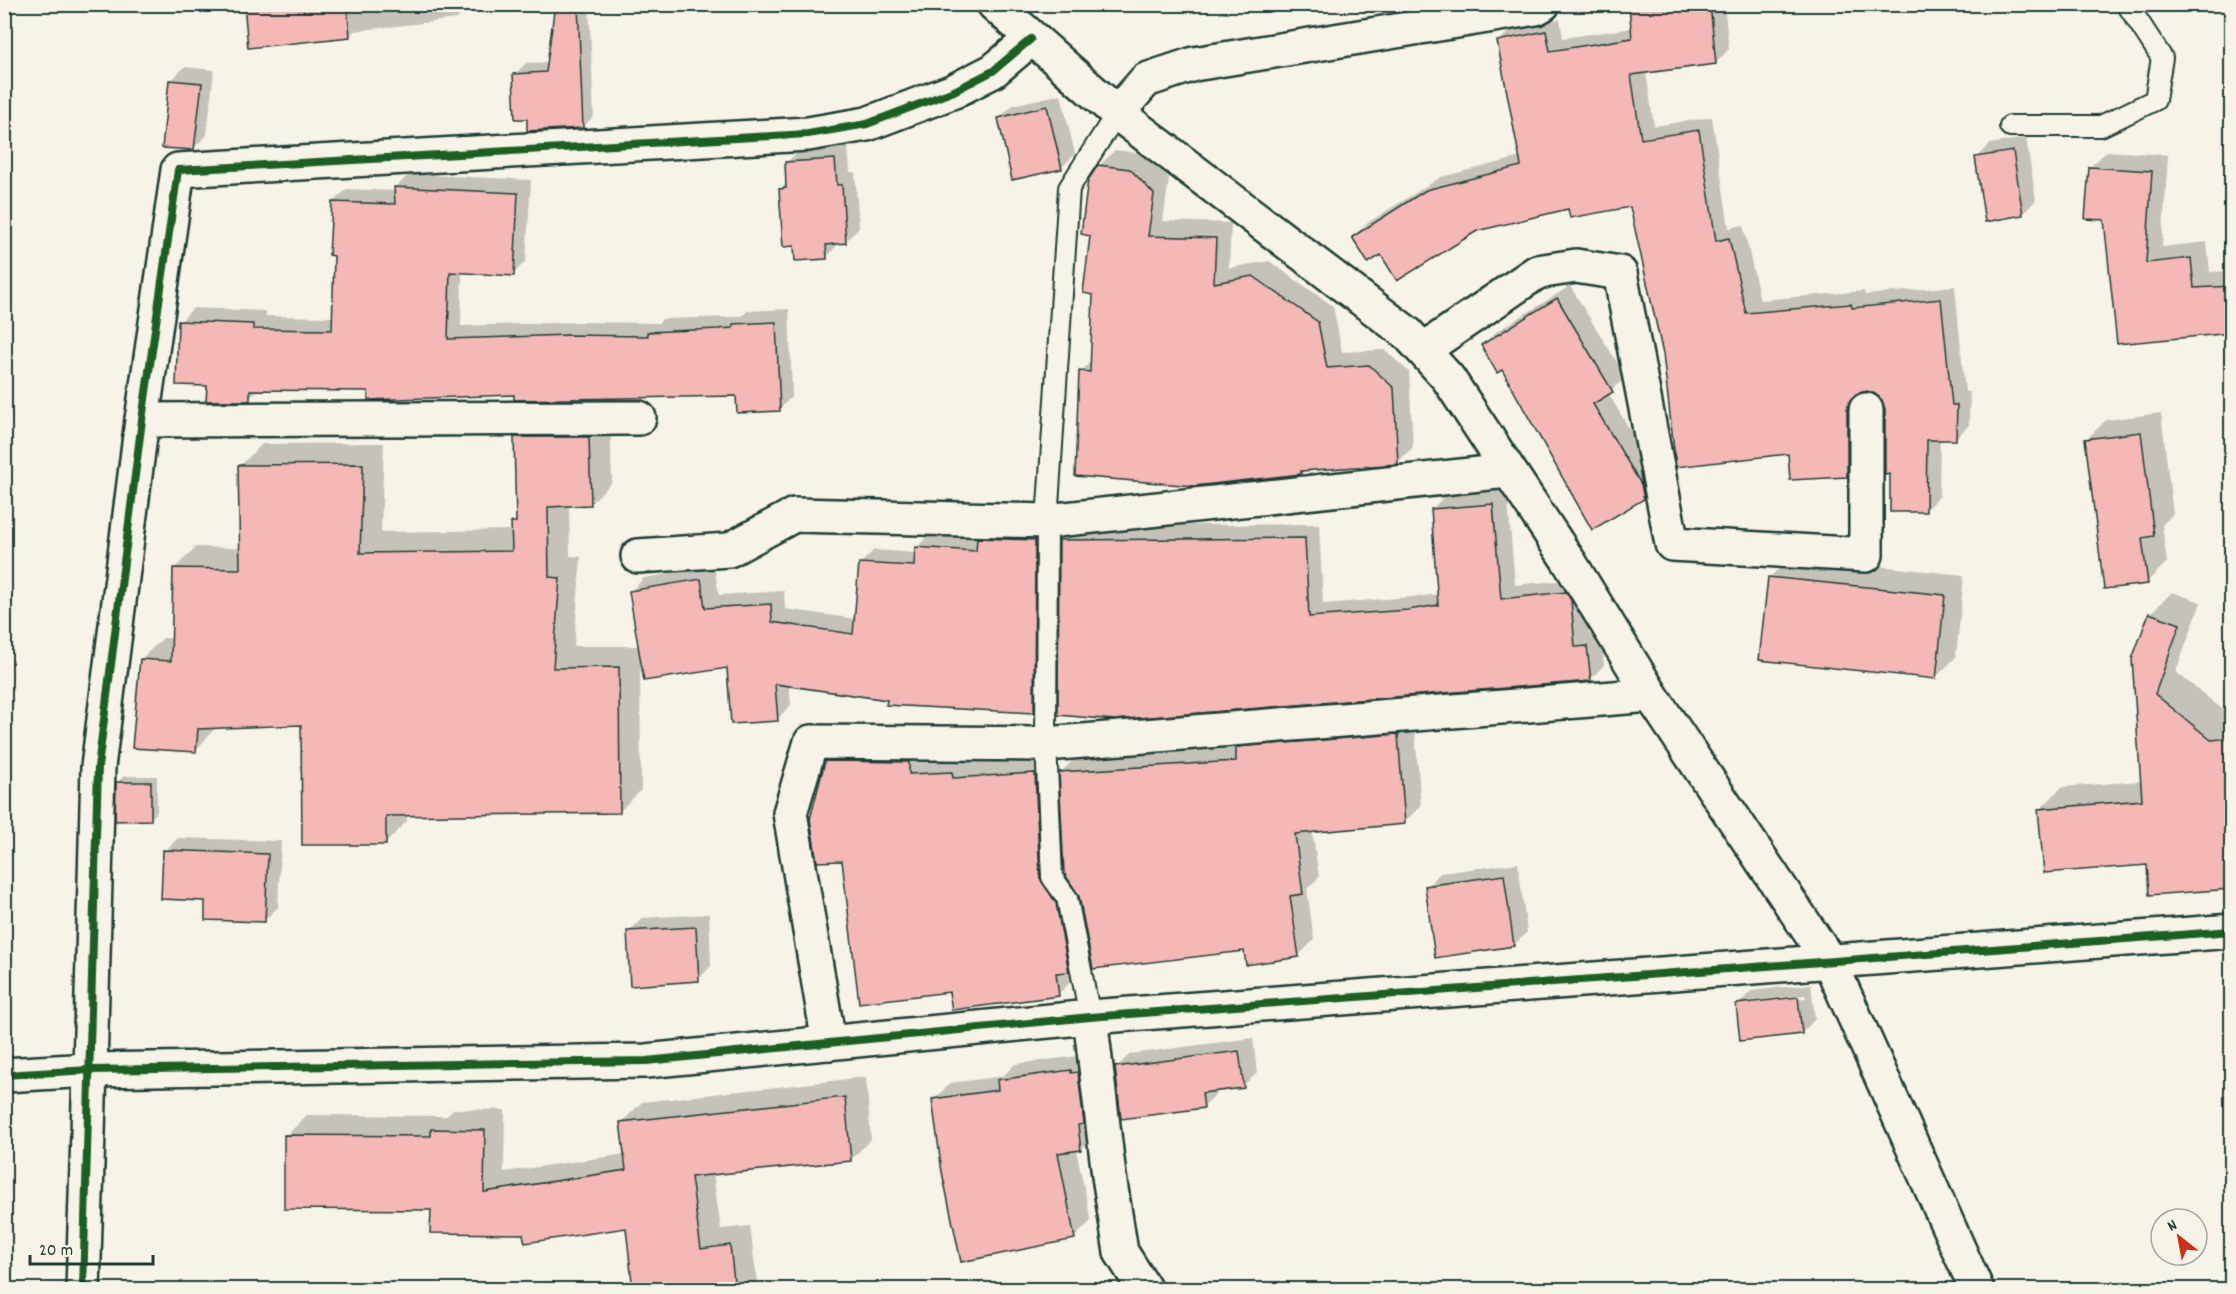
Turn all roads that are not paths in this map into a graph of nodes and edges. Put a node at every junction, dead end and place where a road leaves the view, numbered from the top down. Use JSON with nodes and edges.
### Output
{"nodes":[{"id":1,"x":994,"y":4,"type":"edge"},
{"id":2,"x":1543,"y":4,"type":"edge"},
{"id":3,"x":2127,"y":4,"type":"edge"},
{"id":4,"x":1031,"y":39,"type":"junction"},
{"id":5,"x":1117,"y":113,"type":"junction"},
{"id":6,"x":2010,"y":126,"type":"dead end"},
{"id":7,"x":1423,"y":351,"type":"junction"},
{"id":8,"x":1866,"y":410,"type":"dead end"},
{"id":9,"x":639,"y":418,"type":"dead end"},
{"id":10,"x":142,"y":420,"type":"junction"},
{"id":11,"x":1507,"y":471,"type":"junction"},
{"id":12,"x":1047,"y":520,"type":"junction"},
{"id":13,"x":638,"y":556,"type":"dead end"},
{"id":14,"x":1651,"y":695,"type":"junction"},
{"id":15,"x":1046,"y":744,"type":"junction"},
{"id":16,"x":2232,"y":931,"type":"edge"},
{"id":17,"x":1830,"y":962,"type":"junction"},
{"id":18,"x":1090,"y":1017,"type":"junction"},
{"id":19,"x":829,"y":1043,"type":"junction"},
{"id":20,"x":90,"y":1070,"type":"junction"},
{"id":21,"x":4,"y":1076,"type":"edge"},
{"id":22,"x":83,"y":1290,"type":"edge"},
{"id":23,"x":1145,"y":1290,"type":"edge"},
{"id":24,"x":1977,"y":1290,"type":"edge"}],
"edges":[{"from":1,"to":4,"type":"street"},
{"from":2,"to":5,"type":"street"},
{"from":3,"to":6,"type":"lane"},
{"from":4,"to":5,"type":"street"},
{"from":4,"to":10,"type":"street"},
{"from":5,"to":7,"type":"street"},
{"from":5,"to":12,"type":"lane"},
{"from":7,"to":8,"type":"street"},
{"from":7,"to":11,"type":"street"},
{"from":9,"to":10,"type":"street"},
{"from":10,"to":20,"type":"street"},
{"from":11,"to":12,"type":"street"},
{"from":11,"to":14,"type":"street"},
{"from":12,"to":13,"type":"street"},
{"from":12,"to":15,"type":"lane"},
{"from":14,"to":15,"type":"street"},
{"from":14,"to":17,"type":"street"},
{"from":15,"to":18,"type":"lane"},
{"from":15,"to":19,"type":"street"},
{"from":16,"to":17,"type":"street"},
{"from":17,"to":18,"type":"street"},
{"from":17,"to":24,"type":"street"},
{"from":18,"to":19,"type":"street"},
{"from":18,"to":23,"type":"street"},
{"from":19,"to":20,"type":"street"},
{"from":20,"to":21,"type":"street"},
{"from":20,"to":22,"type":"street"}]}
